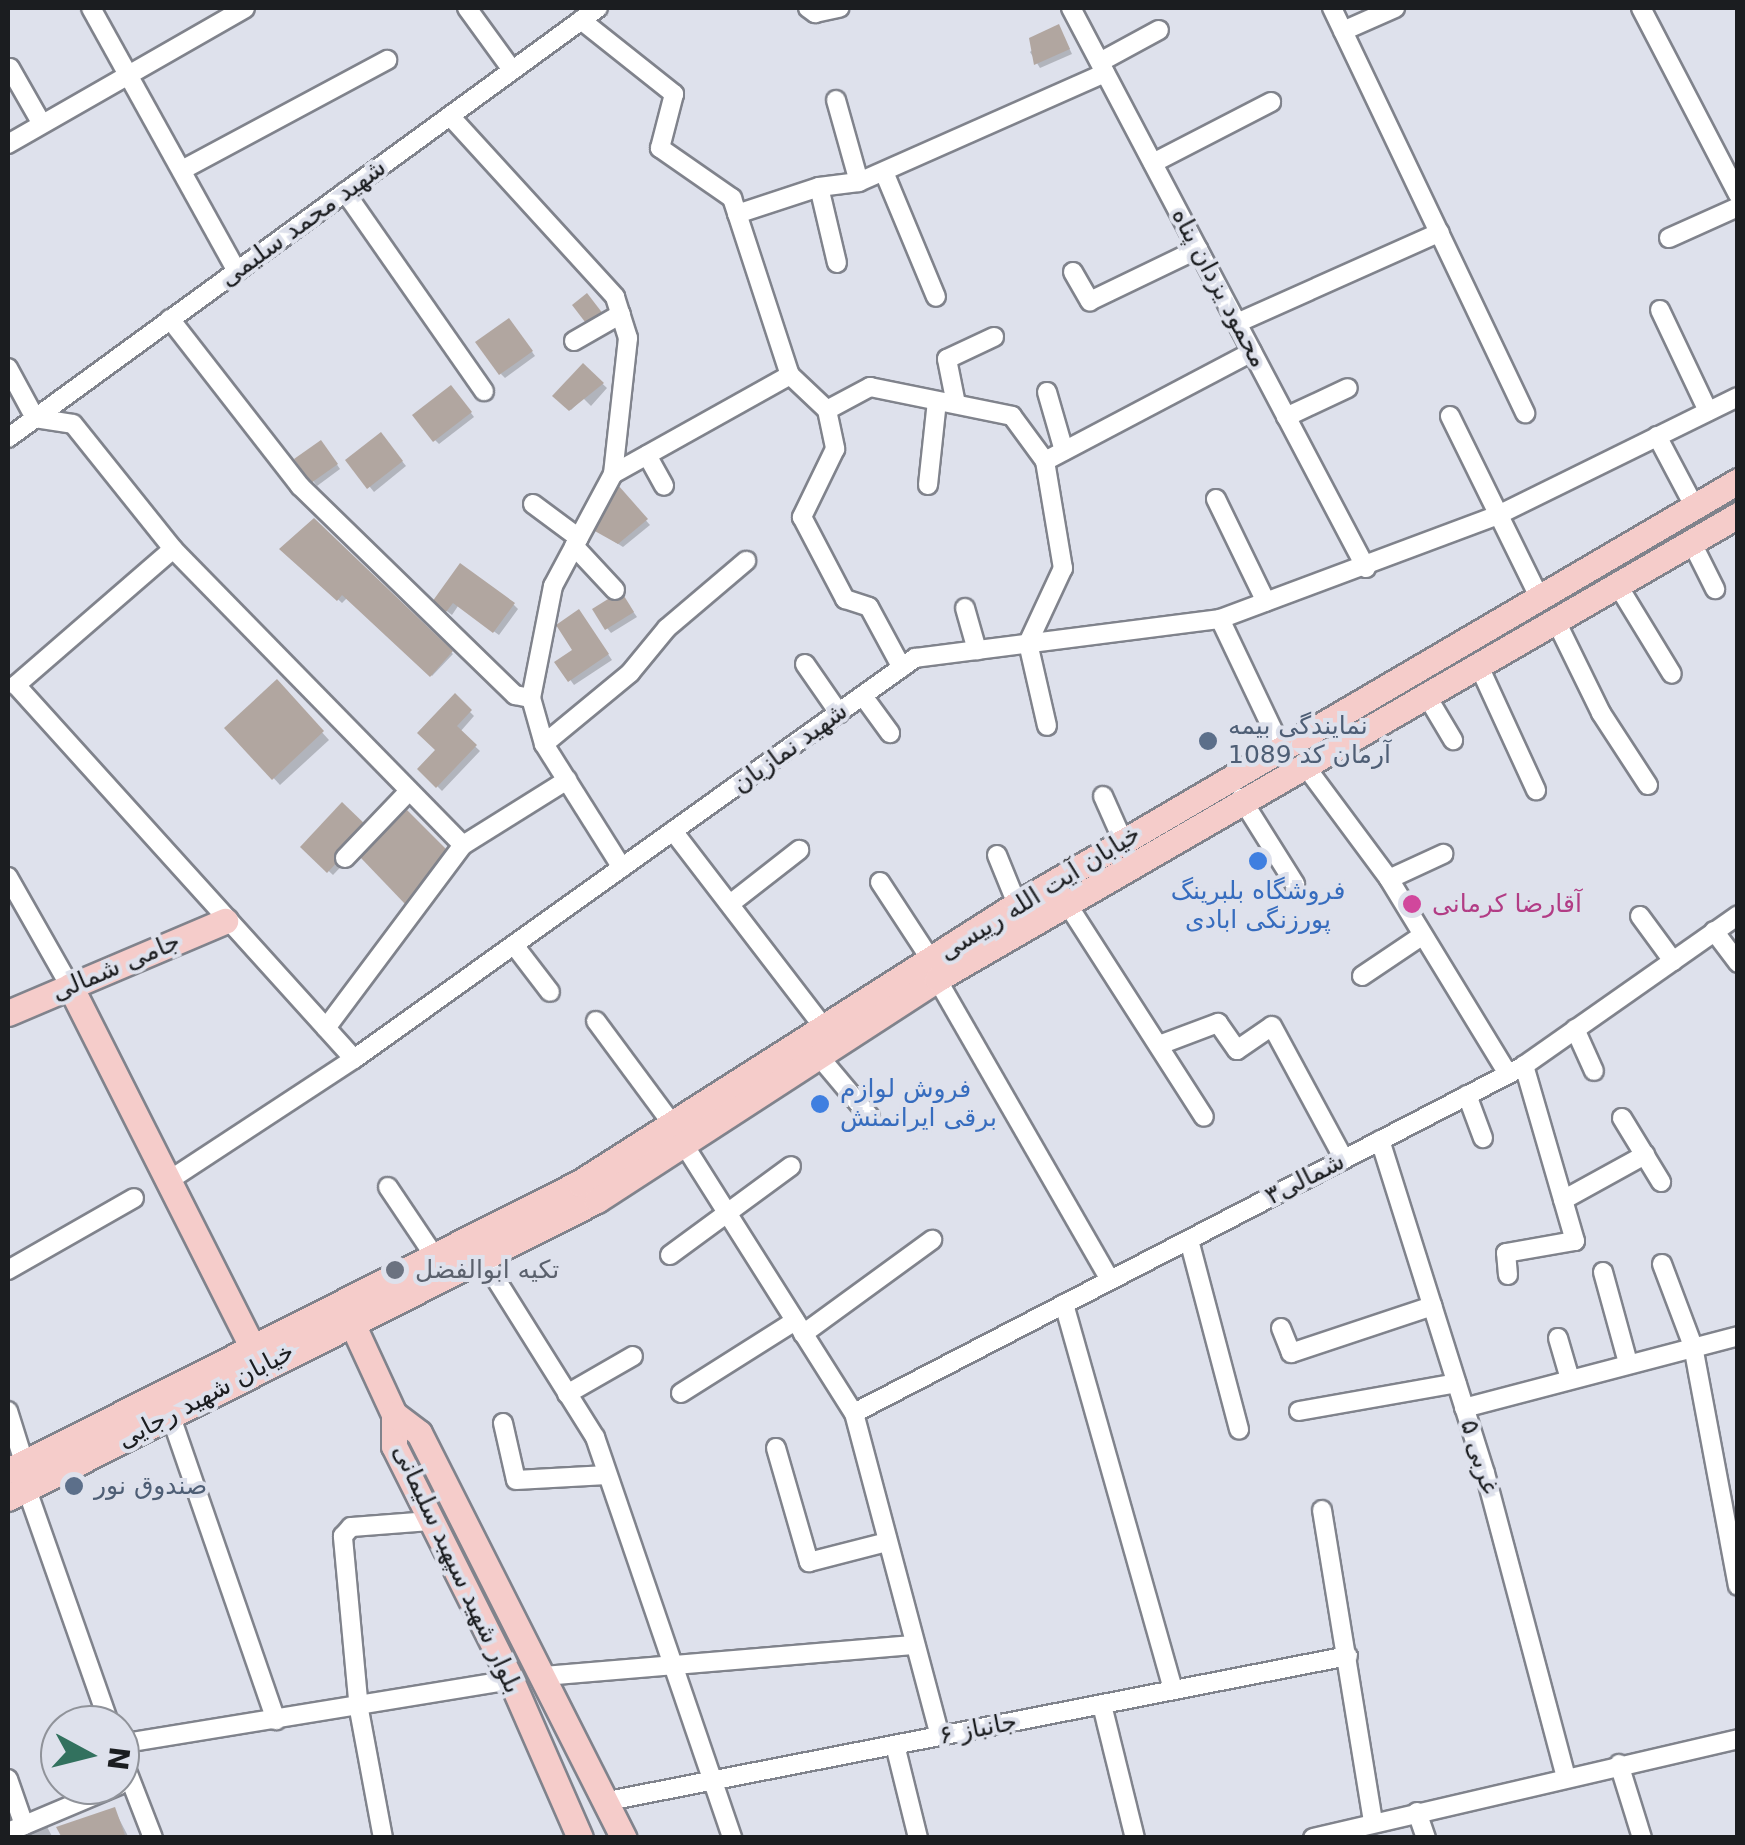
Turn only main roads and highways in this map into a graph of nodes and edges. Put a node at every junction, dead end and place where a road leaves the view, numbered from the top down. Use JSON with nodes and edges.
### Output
{"nodes":[{"id":1,"x":1738,"y":482,"type":"edge"},
{"id":2,"x":1738,"y":514,"type":"edge"},
{"id":3,"x":1412,"y":668,"type":"junction"},
{"id":4,"x":1426,"y":693,"type":"junction"},
{"id":5,"x":225,"y":921,"type":"road end"},
{"id":6,"x":934,"y":970,"type":"junction"},
{"id":7,"x":70,"y":986,"type":"junction"},
{"id":8,"x":8,"y":1013,"type":"edge"},
{"id":9,"x":678,"y":1134,"type":"junction"},
{"id":10,"x":346,"y":1310,"type":"junction"},
{"id":11,"x":252,"y":1348,"type":"junction"},
{"id":12,"x":394,"y":1414,"type":"junction"},
{"id":13,"x":16,"y":1480,"type":"edge"},
{"id":14,"x":580,"y":1838,"type":"edge"},
{"id":15,"x":624,"y":1838,"type":"edge"}],
"edges":[{"from":1,"to":3,"type":"main road","name":"خیابان آیت الله رییسی"},
{"from":2,"to":4,"type":"main road","name":"خیابان آیت الله رییسی"},
{"from":3,"to":4,"type":"main road"},
{"from":3,"to":6,"type":"main road","name":"خیابان آیت الله رییسی"},
{"from":4,"to":6,"type":"main road","name":"خیابان آیت الله رییسی"},
{"from":5,"to":7,"type":"main road","name":"جامی شمالی"},
{"from":6,"to":9,"type":"main road","name":"خیابان آیت الله رییسی"},
{"from":6,"to":9,"type":"main road","name":"خیابان آیت الله رییسی"},
{"from":7,"to":8,"type":"main road","name":"جامی شمالی"},
{"from":7,"to":11,"type":"main road"},
{"from":9,"to":10,"type":"main road","name":"خیابان آیت الله رییسی"},
{"from":9,"to":10,"type":"main road","name":"خیابان آیت الله رییسی"},
{"from":10,"to":11,"type":"main road","name":"خیابان شهید رجایی"},
{"from":10,"to":12,"type":"main road"},
{"from":10,"to":13,"type":"main road","name":"خیابان شهید رجایی"},
{"from":11,"to":13,"type":"main road","name":"خیابان شهید رجایی"},
{"from":12,"to":14,"type":"main road","name":"بلوار شهید سپهبد سلیمانی"},
{"from":12,"to":15,"type":"main road","name":"بلوار شهید سپهبد سلیمانی"}]}
